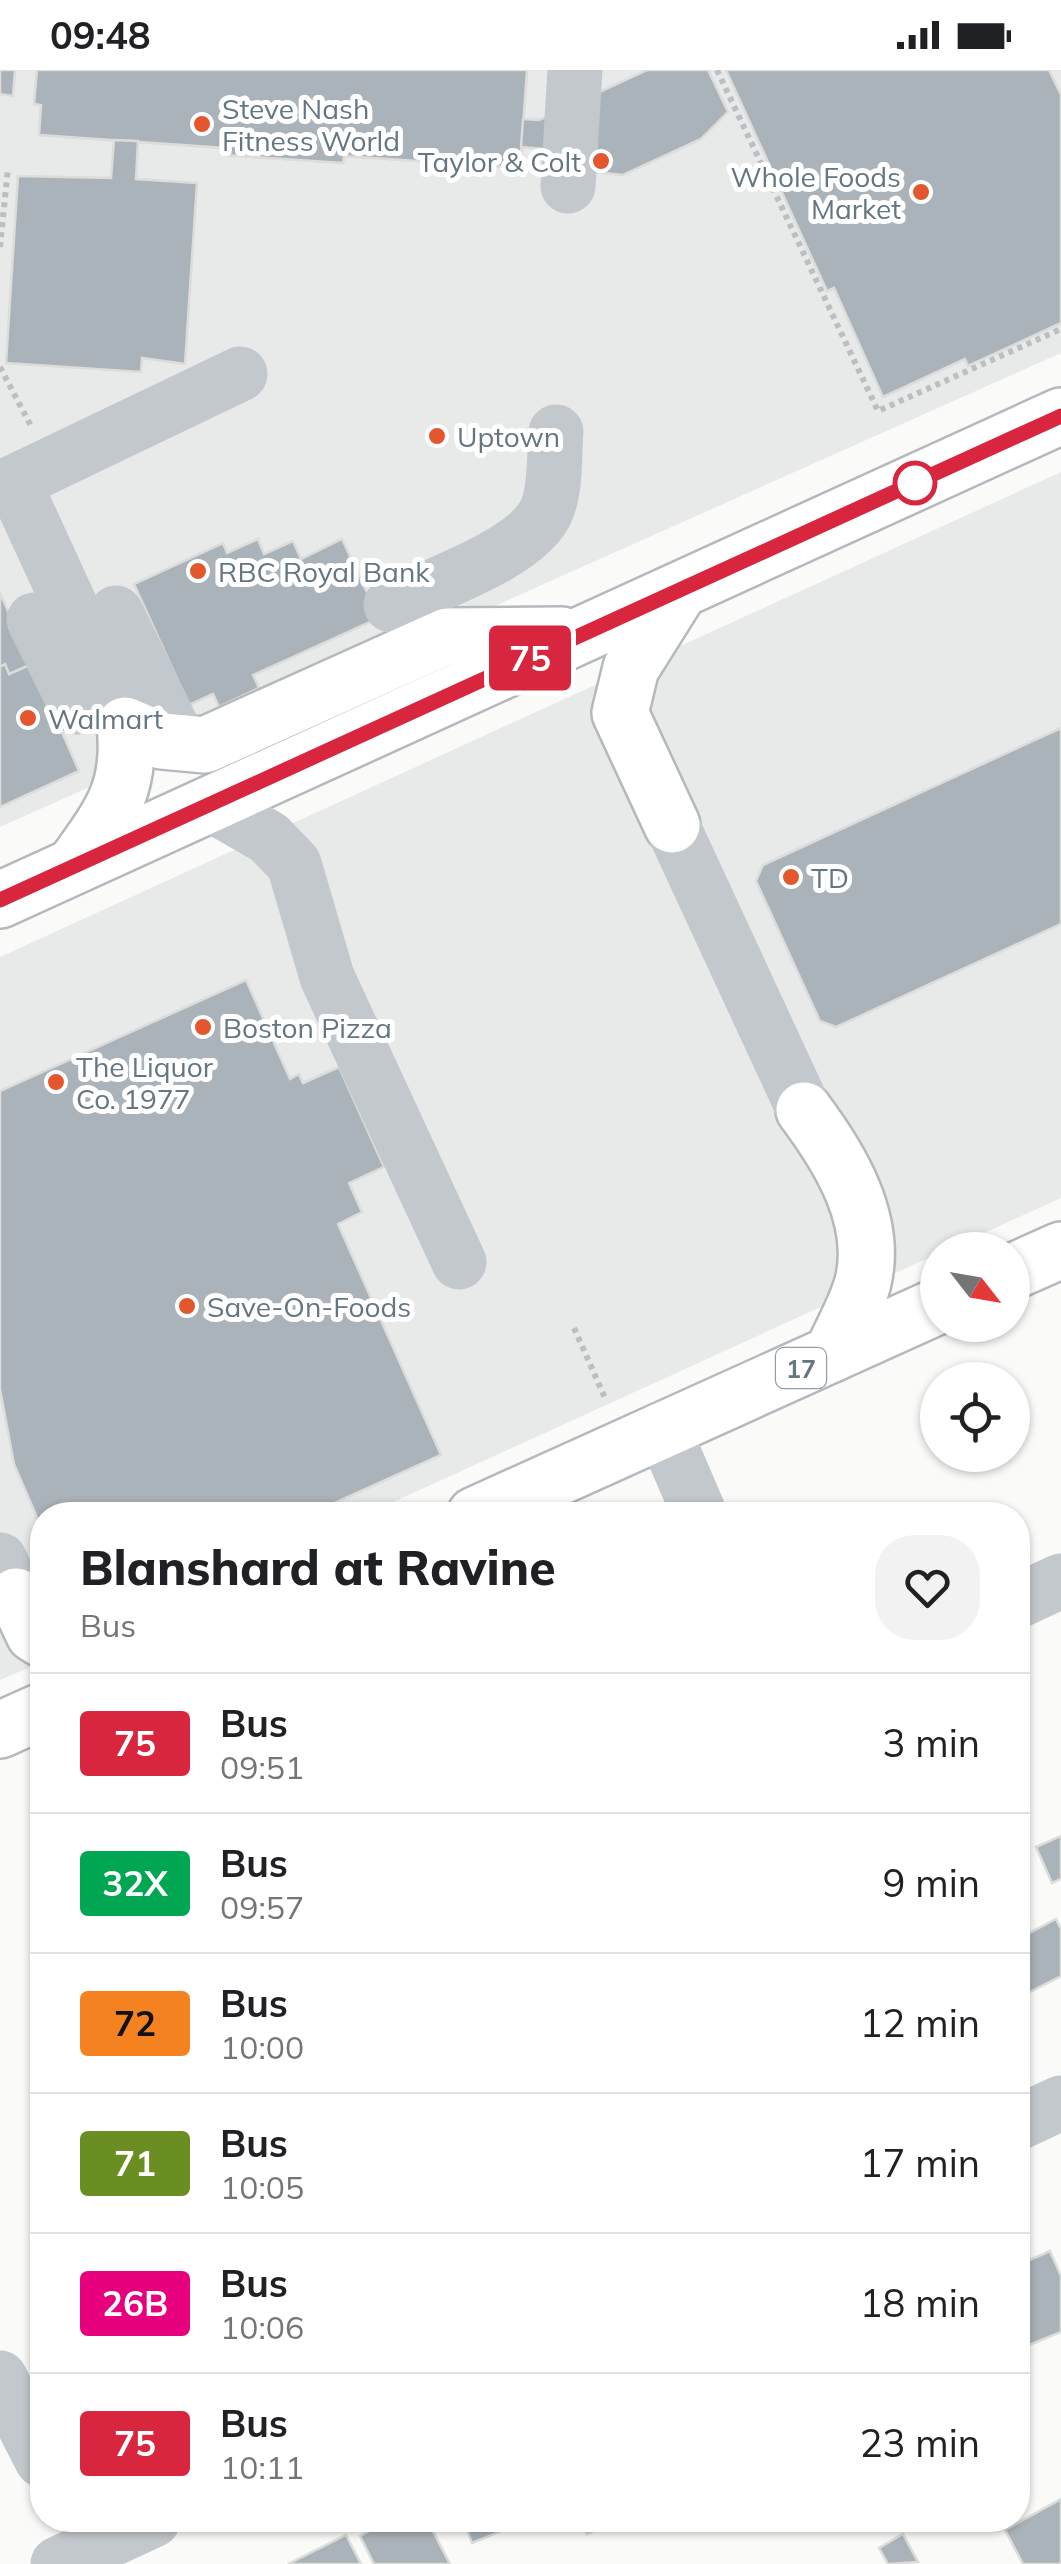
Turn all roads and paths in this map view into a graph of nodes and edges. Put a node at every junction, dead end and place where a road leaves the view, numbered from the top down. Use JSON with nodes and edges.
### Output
{"nodes":[{"id":1,"x":575,"y":70,"type":"edge"},
{"id":2,"x":717,"y":70,"type":"edge"},
{"id":3,"x":8,"y":168,"type":"dead end"},
{"id":4,"x":568,"y":186,"type":"dead end"},
{"id":5,"x":0,"y":247,"type":"edge"},
{"id":6,"x":1061,"y":329,"type":"edge"},
{"id":7,"x":0,"y":367,"type":"edge"},
{"id":8,"x":240,"y":374,"type":"dead end"},
{"id":9,"x":1061,"y":416,"type":"edge"},
{"id":10,"x":556,"y":432,"type":"dead end"},
{"id":11,"x":22,"y":479,"type":"edge"},
{"id":12,"x":680,"y":590,"type":"junction"},
{"id":13,"x":391,"y":605,"type":"dead end"},
{"id":14,"x":116,"y":613,"type":"dead end"},
{"id":15,"x":34,"y":620,"type":"dead end"},
{"id":16,"x":580,"y":635,"type":"junction"},
{"id":17,"x":179,"y":742,"type":"junction"},
{"id":18,"x":125,"y":751,"type":"junction"},
{"id":19,"x":210,"y":804,"type":"junction"},
{"id":20,"x":672,"y":824,"type":"joint"},
{"id":21,"x":74,"y":866,"type":"junction"},
{"id":22,"x":0,"y":900,"type":"edge"},
{"id":23,"x":804,"y":1110,"type":"joint"},
{"id":24,"x":1061,"y":1250,"type":"edge"},
{"id":25,"x":458,"y":1262,"type":"dead end"},
{"id":26,"x":1030,"y":1264,"type":"edge"},
{"id":27,"x":920,"y":1314,"type":"edge"},
{"id":28,"x":574,"y":1328,"type":"dead end"},
{"id":29,"x":832,"y":1354,"type":"junction"},
{"id":30,"x":605,"y":1398,"type":"dead end"},
{"id":31,"x":663,"y":1429,"type":"junction"},
{"id":32,"x":503,"y":1502,"type":"edge"},
{"id":33,"x":694,"y":1502,"type":"edge"},
{"id":34,"x":1061,"y":1582,"type":"edge"},
{"id":35,"x":1030,"y":1596,"type":"edge"},
{"id":36,"x":30,"y":1716,"type":"edge"},
{"id":37,"x":0,"y":1730,"type":"edge"},
{"id":38,"x":1061,"y":2103,"type":"edge"},
{"id":39,"x":1030,"y":2117,"type":"edge"},
{"id":40,"x":0,"y":2378,"type":"edge"},
{"id":41,"x":30,"y":2437,"type":"edge"},
{"id":42,"x":115,"y":2532,"type":"edge"},
{"id":43,"x":72,"y":2545,"type":"edge"}],
"edges":[{"from":1,"to":4,"type":"street"},
{"from":2,"to":6,"type":"path"},
{"from":3,"to":5,"type":"path"},
{"from":7,"to":11,"type":"path"},
{"from":8,"to":11,"type":"street"},
{"from":9,"to":12,"type":"highway"},
{"from":10,"to":13,"type":"street"},
{"from":11,"to":18,"type":"street"},
{"from":12,"to":16,"type":"highway"},
{"from":12,"to":20,"type":"highway"},
{"from":14,"to":17,"type":"street"},
{"from":15,"to":18,"type":"street"},
{"from":16,"to":17,"type":"highway"},
{"from":16,"to":19,"type":"highway"},
{"from":17,"to":18,"type":"highway"},
{"from":18,"to":21,"type":"highway"},
{"from":19,"to":21,"type":"highway"},
{"from":19,"to":25,"type":"street"},
{"from":20,"to":23,"type":"street"},
{"from":21,"to":22,"type":"highway"},
{"from":23,"to":29,"type":"highway"},
{"from":24,"to":26,"type":"highway"},
{"from":27,"to":29,"type":"highway","number":"17"},
{"from":28,"to":30,"type":"path"},
{"from":29,"to":31,"type":"highway","number":"17"},
{"from":31,"to":32,"type":"highway","number":"17"},
{"from":31,"to":33,"type":"street"},
{"from":34,"to":35,"type":"street"},
{"from":36,"to":37,"type":"highway"},
{"from":38,"to":39,"type":"street"},
{"from":40,"to":41,"type":"street"},
{"from":42,"to":43,"type":"street"}]}
